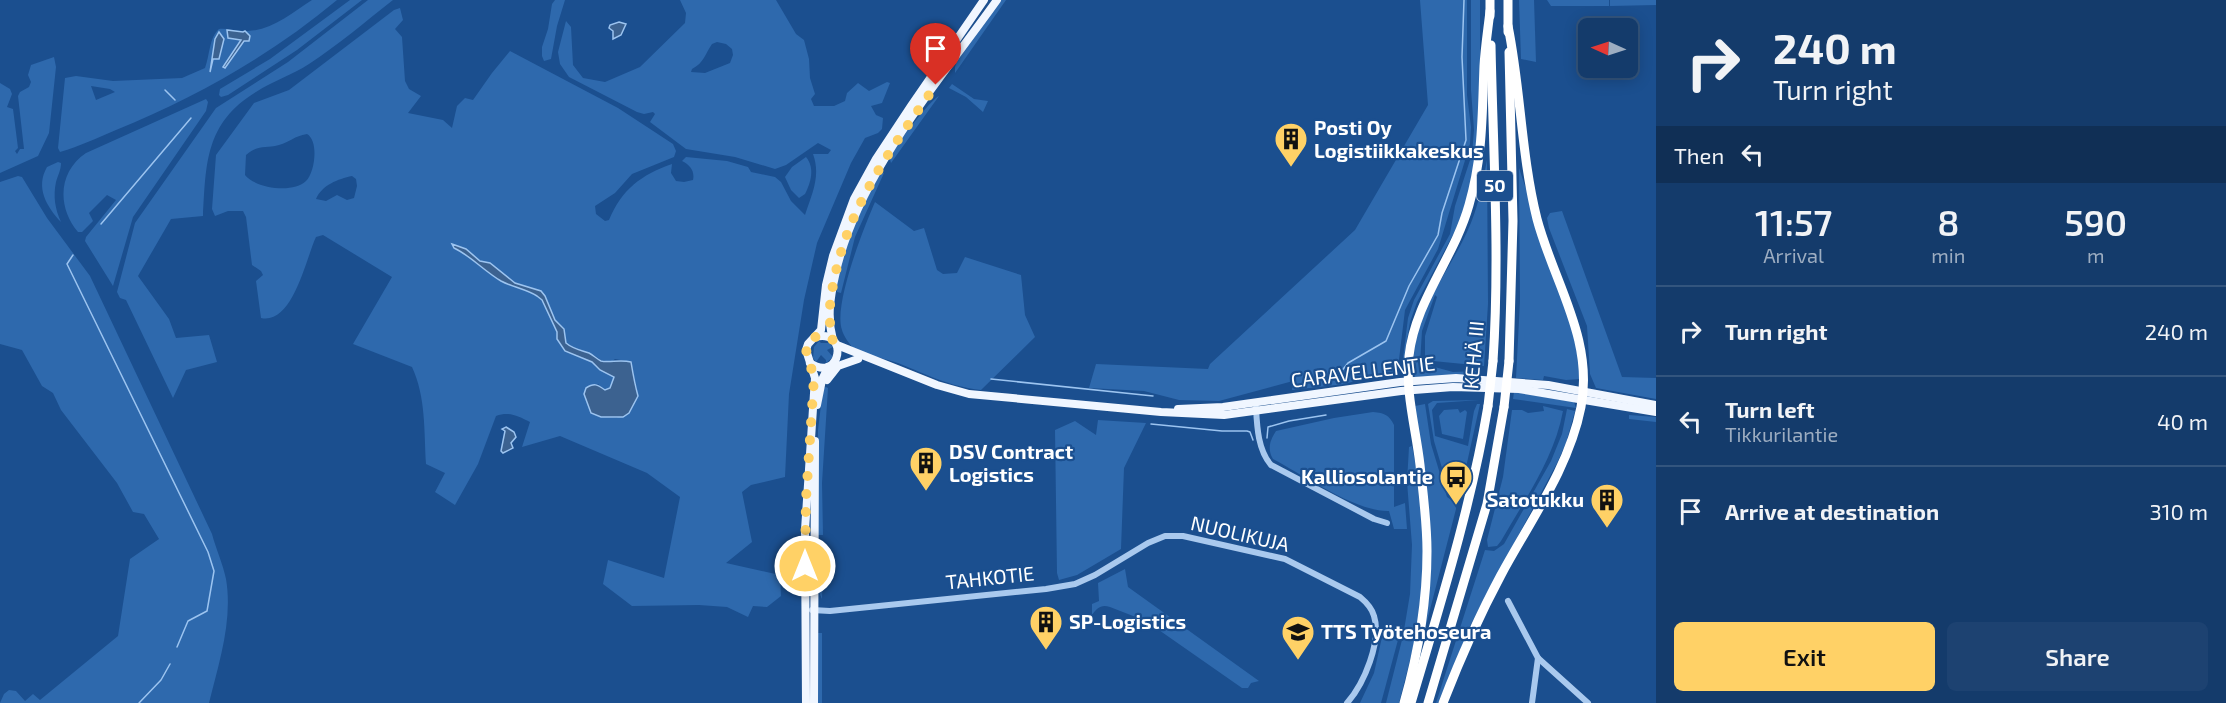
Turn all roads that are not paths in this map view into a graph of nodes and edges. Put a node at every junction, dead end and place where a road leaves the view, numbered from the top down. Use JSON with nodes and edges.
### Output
{"nodes":[{"id":1,"x":984,"y":0,"type":"edge"},
{"id":2,"x":997,"y":0,"type":"edge"},
{"id":3,"x":1490,"y":0,"type":"edge"},
{"id":4,"x":1508,"y":0,"type":"edge"},
{"id":5,"x":1490,"y":11,"type":"junction"},
{"id":6,"x":1508,"y":26,"type":"junction"},
{"id":7,"x":815,"y":337,"type":"junction"},
{"id":8,"x":835,"y":342,"type":"junction"},
{"id":9,"x":858,"y":359,"type":"junction"},
{"id":10,"x":881,"y":362,"type":"junction"},
{"id":11,"x":810,"y":363,"type":"junction"},
{"id":12,"x":832,"y":364,"type":"junction"},
{"id":13,"x":1409,"y":386,"type":"junction"},
{"id":14,"x":820,"y":387,"type":"junction"},
{"id":15,"x":1582,"y":395,"type":"junction"},
{"id":16,"x":1256,"y":403,"type":"junction"},
{"id":17,"x":1656,"y":405,"type":"edge"},
{"id":18,"x":1144,"y":409,"type":"junction"},
{"id":19,"x":1256,"y":412,"type":"junction"},
{"id":20,"x":1656,"y":412,"type":"edge"},
{"id":21,"x":1388,"y":523,"type":"dead end"},
{"id":22,"x":1165,"y":536,"type":"joint"},
{"id":23,"x":1508,"y":601,"type":"dead end"},
{"id":24,"x":805,"y":610,"type":"junction"},
{"id":25,"x":814,"y":610,"type":"junction"},
{"id":26,"x":1538,"y":658,"type":"junction"},
{"id":27,"x":806,"y":703,"type":"edge"},
{"id":28,"x":814,"y":703,"type":"edge"},
{"id":29,"x":1347,"y":703,"type":"edge"},
{"id":30,"x":1404,"y":703,"type":"edge"},
{"id":31,"x":1411,"y":703,"type":"edge"},
{"id":32,"x":1428,"y":703,"type":"edge"},
{"id":33,"x":1443,"y":703,"type":"edge"},
{"id":34,"x":1532,"y":703,"type":"edge"},
{"id":35,"x":1588,"y":703,"type":"edge"}],
"edges":[{"from":1,"to":7,"type":"main road"},
{"from":2,"to":8,"type":"main road"},
{"from":3,"to":5,"type":"highway","name":"KEHÄ III","number":"50"},
{"from":4,"to":6,"type":"highway","name":"KEHÄ III","number":"50"},
{"from":5,"to":13,"type":"highway"},
{"from":5,"to":31,"type":"highway","name":"KEHÄ III","number":"50","bridge":true},
{"from":6,"to":15,"type":"highway"},
{"from":6,"to":32,"type":"highway","name":"KEHÄ III","number":"50","bridge":true},
{"from":7,"to":8,"type":"main road"},
{"from":7,"to":11,"type":"main road"},
{"from":8,"to":10,"type":"main road","name":"CARAVELLENTIE"},
{"from":8,"to":12,"type":"main road"},
{"from":9,"to":10,"type":"main road","name":"CARAVELLENTIE"},
{"from":9,"to":12,"type":"main road","name":"CARAVELLENTIE"},
{"from":9,"to":14,"type":"main road"},
{"from":10,"to":18,"type":"main road","name":"CARAVELLENTIE"},
{"from":11,"to":12,"type":"main road"},
{"from":11,"to":24,"type":"main road"},
{"from":12,"to":14,"type":"main road"},
{"from":13,"to":15,"type":"main road","name":"CARAVELLENTIE"},
{"from":13,"to":16,"type":"main road","name":"CARAVELLENTIE"},
{"from":13,"to":19,"type":"main road","name":"CARAVELLENTIE"},
{"from":13,"to":30,"type":"highway"},
{"from":14,"to":25,"type":"main road"},
{"from":15,"to":17,"type":"main road","name":"CARAVELLENTIE"},
{"from":15,"to":20,"type":"main road","name":"CARAVELLENTIE"},
{"from":15,"to":33,"type":"highway"},
{"from":16,"to":18,"type":"main road","name":"CARAVELLENTIE"},
{"from":16,"to":19,"type":"street"},
{"from":18,"to":19,"type":"main road","name":"CARAVELLENTIE"},
{"from":19,"to":21,"type":"street"},
{"from":22,"to":25,"type":"street","name":"TAHKOTIE"},
{"from":22,"to":29,"type":"street","name":"NUOLIKUJA"},
{"from":23,"to":26,"type":"street"},
{"from":24,"to":25,"type":"street","name":"TAHKOTIE"},
{"from":24,"to":27,"type":"main road"},
{"from":25,"to":28,"type":"main road"},
{"from":26,"to":34,"type":"street"},
{"from":26,"to":35,"type":"street"}]}
